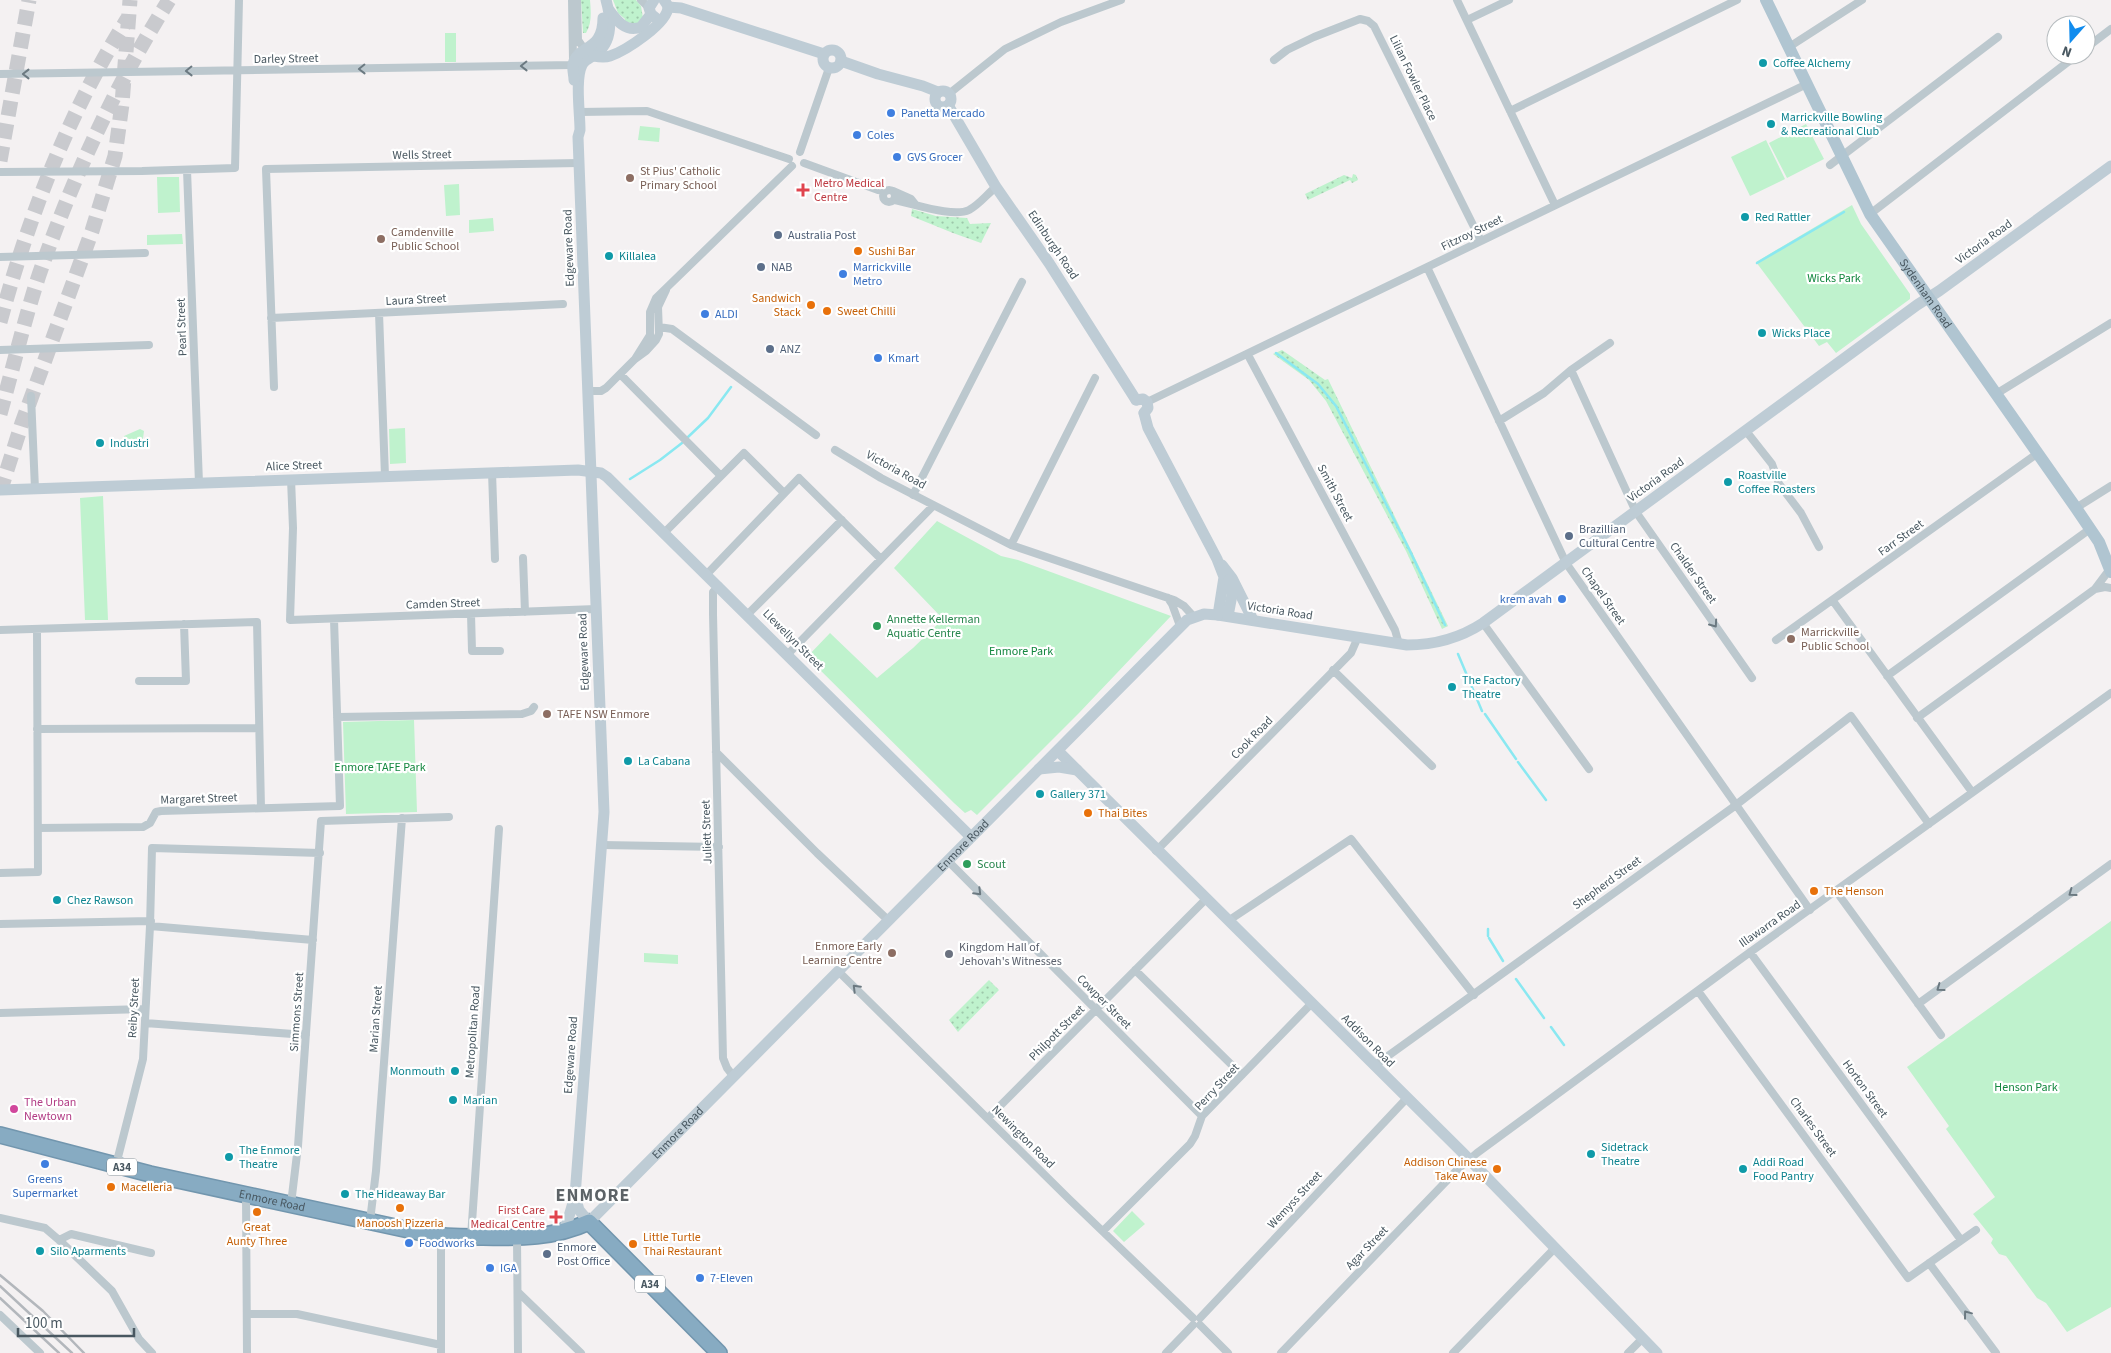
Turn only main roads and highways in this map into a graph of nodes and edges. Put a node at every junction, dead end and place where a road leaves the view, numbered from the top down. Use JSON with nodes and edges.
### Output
{"nodes":[{"id":1,"x":1766,"y":0,"type":"edge"},
{"id":2,"x":606,"y":4,"type":"edge"},
{"id":3,"x":649,"y":6,"type":"edge"},
{"id":4,"x":665,"y":8,"type":"edge"},
{"id":5,"x":605,"y":35,"type":"junction"},
{"id":6,"x":645,"y":35,"type":"junction"},
{"id":7,"x":590,"y":53,"type":"junction"},
{"id":8,"x":824,"y":54,"type":"junction"},
{"id":9,"x":842,"y":61,"type":"junction"},
{"id":10,"x":938,"y":92,"type":"junction"},
{"id":11,"x":948,"y":105,"type":"junction"},
{"id":12,"x":578,"y":137,"type":"junction"},
{"id":13,"x":2111,"y":166,"type":"edge"},
{"id":14,"x":1929,"y":298,"type":"junction"},
{"id":15,"x":590,"y":471,"type":"junction"},
{"id":16,"x":0,"y":490,"type":"edge"},
{"id":17,"x":1217,"y":559,"type":"junction"},
{"id":18,"x":2110,"y":570,"type":"edge"},
{"id":19,"x":1227,"y":571,"type":"junction"},
{"id":20,"x":1193,"y":616,"type":"joint"},
{"id":21,"x":1223,"y":616,"type":"junction"},
{"id":22,"x":1252,"y":620,"type":"junction"},
{"id":23,"x":1058,"y":751,"type":"junction"},
{"id":24,"x":1039,"y":769,"type":"junction"},
{"id":25,"x":1077,"y":770,"type":"junction"},
{"id":26,"x":971,"y":838,"type":"junction"},
{"id":27,"x":0,"y":1135,"type":"edge"},
{"id":28,"x":575,"y":1196,"type":"junction"},
{"id":29,"x":589,"y":1222,"type":"junction"},
{"id":30,"x":561,"y":1233,"type":"junction"},
{"id":31,"x":712,"y":1350,"type":"edge"},
{"id":32,"x":1657,"y":1353,"type":"edge"}],
"edges":[{"from":1,"to":14,"type":"main road","name":"Sydenham Road"},
{"from":2,"to":3,"type":"main road"},
{"from":2,"to":5,"type":"main road"},
{"from":3,"to":4,"type":"main road"},
{"from":4,"to":6,"type":"main road"},
{"from":4,"to":8,"type":"main road"},
{"from":5,"to":6,"type":"main road"},
{"from":5,"to":7,"type":"main road"},
{"from":6,"to":7,"type":"main road"},
{"from":7,"to":12,"type":"main road"},
{"from":7,"to":12,"type":"main road"},
{"from":8,"to":9,"type":"main road"},
{"from":8,"to":9,"type":"main road"},
{"from":9,"to":10,"type":"main road"},
{"from":10,"to":11,"type":"main road"},
{"from":10,"to":11,"type":"main road"},
{"from":11,"to":17,"type":"main road","name":"Edinburgh Road"},
{"from":12,"to":15,"type":"main road","name":"Edgeware Road"},
{"from":13,"to":14,"type":"main road","name":"Victoria Road"},
{"from":14,"to":18,"type":"main road","name":"Sydenham Road"},
{"from":14,"to":22,"type":"main road","name":"Victoria Road"},
{"from":15,"to":16,"type":"main road","name":"Alice Street"},
{"from":15,"to":26,"type":"main road","name":"Llewellyn Street"},
{"from":15,"to":28,"type":"main road","name":"Edgeware Road"},
{"from":17,"to":19,"type":"main road","name":"Edinburgh Road"},
{"from":17,"to":21,"type":"main road","name":"Edinburgh Road"},
{"from":19,"to":21,"type":"main road","name":"Edinburgh Road"},
{"from":19,"to":22,"type":"main road"},
{"from":20,"to":21,"type":"main road","name":"Victoria Road"},
{"from":20,"to":23,"type":"main road","name":"Enmore Road"},
{"from":21,"to":22,"type":"main road","name":"Victoria Road"},
{"from":23,"to":24,"type":"main road","name":"Enmore Road"},
{"from":23,"to":25,"type":"main road","name":"Addison Road"},
{"from":24,"to":25,"type":"main road"},
{"from":24,"to":26,"type":"main road","name":"Enmore Road"},
{"from":25,"to":32,"type":"main road","name":"Addison Road"},
{"from":26,"to":29,"type":"main road","name":"Enmore Road"},
{"from":27,"to":30,"type":"highway","name":"Enmore Road","number":"A34"},
{"from":28,"to":29,"type":"main road"},
{"from":28,"to":30,"type":"main road","name":"Edgeware Road"},
{"from":29,"to":30,"type":"highway","name":"Enmore Road","number":"A34"},
{"from":29,"to":31,"type":"highway","number":"A34"}]}
